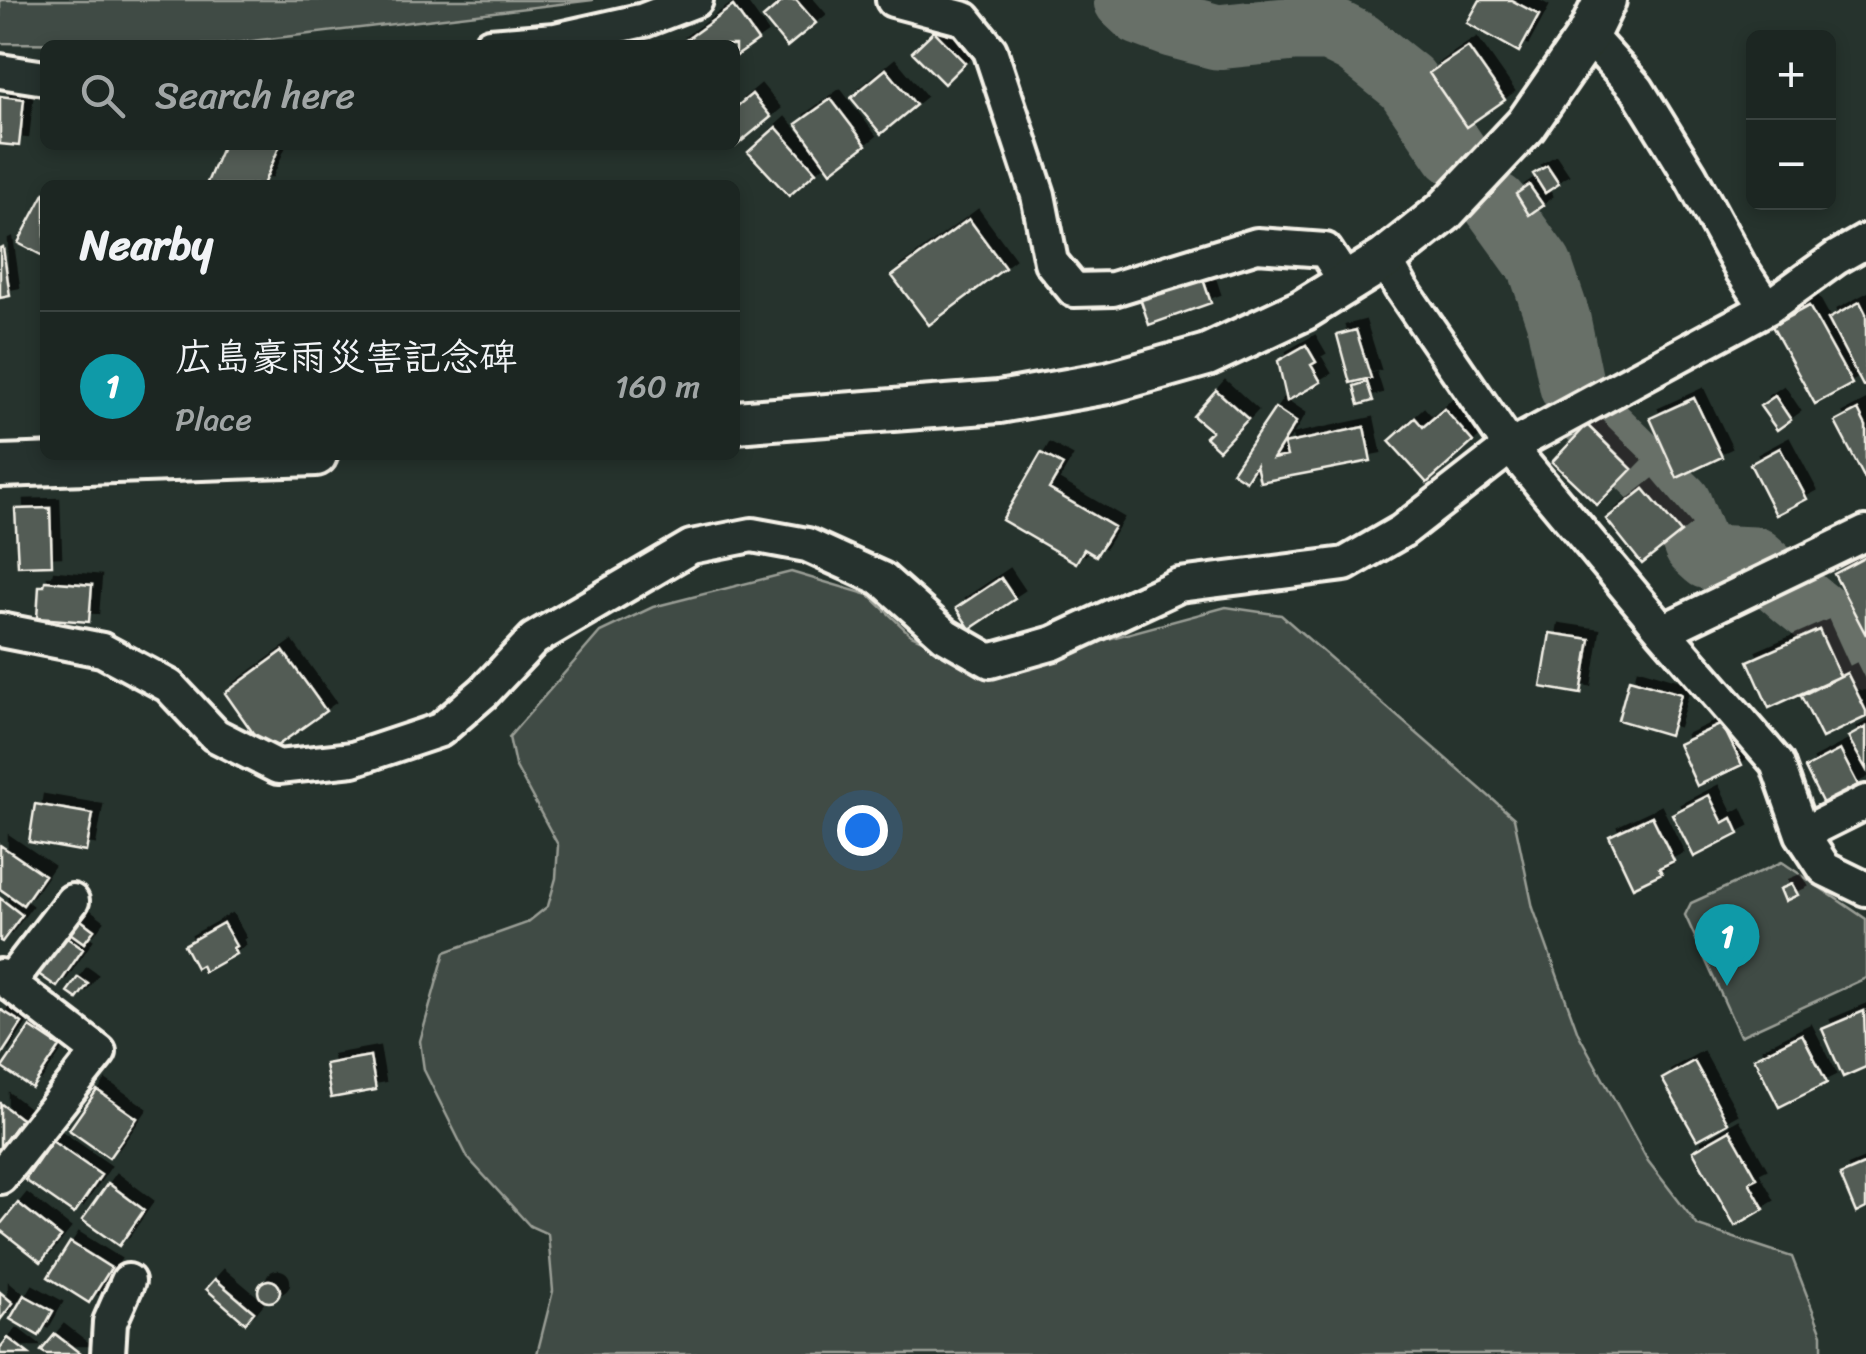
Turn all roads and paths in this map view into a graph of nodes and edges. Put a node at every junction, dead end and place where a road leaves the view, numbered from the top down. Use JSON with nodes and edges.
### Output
{"nodes":[{"id":1,"x":696,"y":0,"type":"edge"},
{"id":2,"x":893,"y":0,"type":"edge"},
{"id":3,"x":1597,"y":18,"type":"edge"},
{"id":4,"x":555,"y":40,"type":"edge"},
{"id":5,"x":0,"y":71,"type":"edge"},
{"id":6,"x":40,"y":77,"type":"edge"},
{"id":7,"x":1866,"y":241,"type":"edge"},
{"id":8,"x":1385,"y":259,"type":"junction"},
{"id":9,"x":1347,"y":283,"type":"junction"},
{"id":10,"x":1766,"y":308,"type":"junction"},
{"id":11,"x":740,"y":422,"type":"edge"},
{"id":12,"x":1510,"y":447,"type":"junction"},
{"id":13,"x":172,"y":460,"type":"edge"},
{"id":14,"x":0,"y":466,"type":"edge"},
{"id":15,"x":1866,"y":534,"type":"edge"},
{"id":16,"x":0,"y":630,"type":"edge"},
{"id":17,"x":1663,"y":632,"type":"junction"},
{"id":18,"x":1866,"y":802,"type":"edge"},
{"id":19,"x":1802,"y":834,"type":"junction"},
{"id":20,"x":1866,"y":889,"type":"edge"},
{"id":21,"x":72,"y":901,"type":"dead end"},
{"id":22,"x":4,"y":980,"type":"edge"},
{"id":23,"x":0,"y":1177,"type":"edge"},
{"id":24,"x":128,"y":1282,"type":"dead end"},
{"id":25,"x":108,"y":1354,"type":"edge"}],
"edges":[{"from":1,"to":4,"type":"street"},
{"from":2,"to":9,"type":"street"},
{"from":3,"to":8,"type":"street"},
{"from":3,"to":10,"type":"street"},
{"from":5,"to":6,"type":"street"},
{"from":7,"to":10,"type":"street"},
{"from":8,"to":9,"type":"street"},
{"from":8,"to":12,"type":"street"},
{"from":9,"to":11,"type":"street"},
{"from":10,"to":12,"type":"street"},
{"from":12,"to":16,"type":"street"},
{"from":12,"to":17,"type":"street"},
{"from":13,"to":14,"type":"street"},
{"from":15,"to":17,"type":"street"},
{"from":17,"to":19,"type":"street"},
{"from":18,"to":19,"type":"street"},
{"from":19,"to":20,"type":"street"},
{"from":21,"to":22,"type":"street"},
{"from":22,"to":23,"type":"street"},
{"from":24,"to":25,"type":"street"}]}
